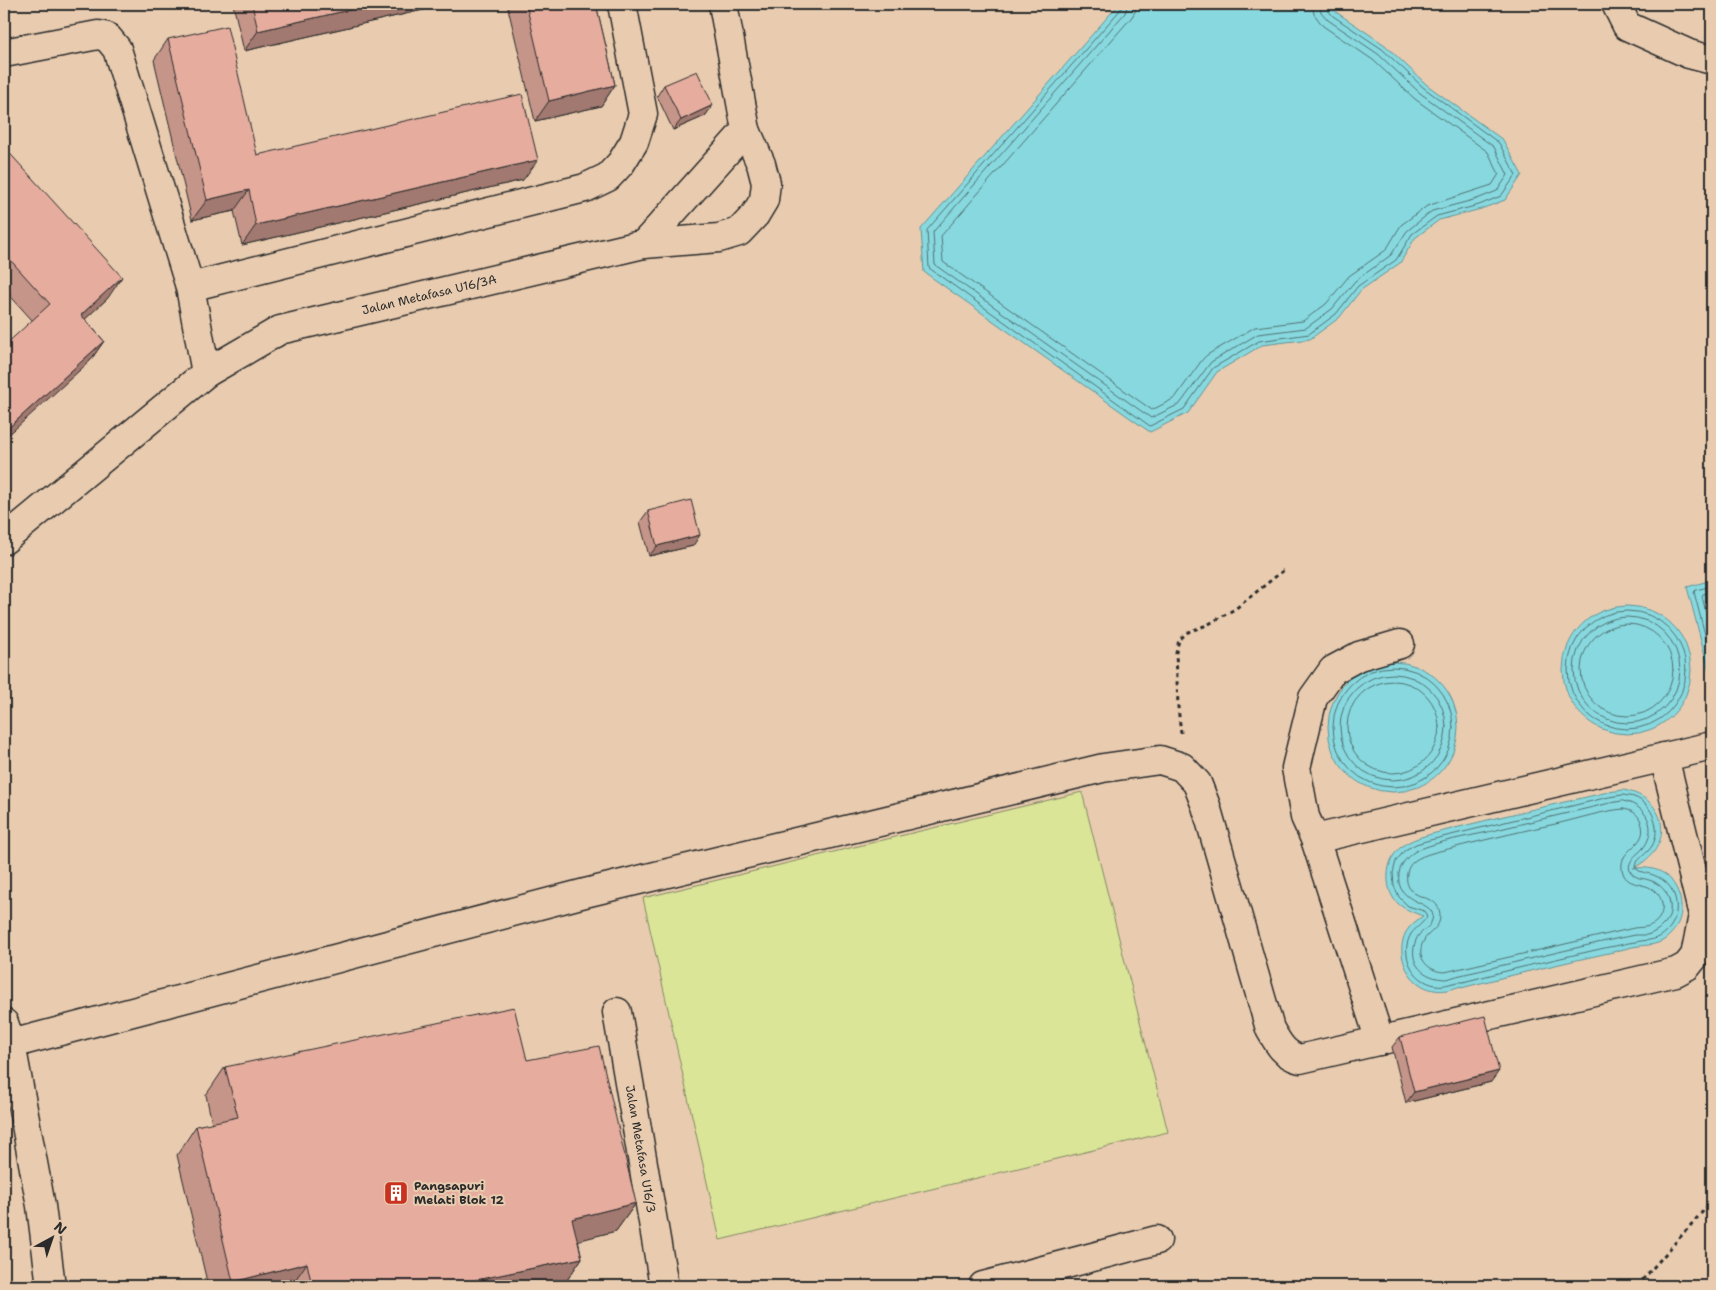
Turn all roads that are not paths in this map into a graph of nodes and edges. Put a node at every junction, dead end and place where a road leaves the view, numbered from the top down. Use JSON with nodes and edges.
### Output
{"nodes":[{"id":1,"x":622,"y":4,"type":"edge"},
{"id":2,"x":723,"y":4,"type":"edge"},
{"id":3,"x":1616,"y":4,"type":"edge"},
{"id":4,"x":4,"y":52,"type":"edge"},
{"id":5,"x":1712,"y":60,"type":"edge"},
{"id":6,"x":746,"y":130,"type":"junction"},
{"id":7,"x":644,"y":244,"type":"junction"},
{"id":8,"x":190,"y":287,"type":"junction"},
{"id":9,"x":206,"y":373,"type":"junction"},
{"id":10,"x":4,"y":540,"type":"edge"},
{"id":11,"x":1400,"y":644,"type":"dead end"},
{"id":12,"x":1712,"y":746,"type":"edge"},
{"id":13,"x":1664,"y":757,"type":"junction"},
{"id":14,"x":1316,"y":839,"type":"junction"},
{"id":15,"x":617,"y":1012,"type":"dead end"},
{"id":16,"x":7,"y":1034,"type":"edge"},
{"id":17,"x":1380,"y":1041,"type":"junction"},
{"id":18,"x":1157,"y":1240,"type":"dead end"},
{"id":19,"x":51,"y":1286,"type":"edge"},
{"id":20,"x":664,"y":1286,"type":"edge"},
{"id":21,"x":983,"y":1286,"type":"edge"}],
"edges":[{"from":1,"to":8,"type":"street"},
{"from":2,"to":6,"type":"street"},
{"from":3,"to":5,"type":"street"},
{"from":4,"to":8,"type":"street"},
{"from":6,"to":7,"type":"street"},
{"from":6,"to":7,"type":"street","name":"Jalan Metafasa U16/3A"},
{"from":7,"to":9,"type":"street","name":"Jalan Metafasa U16/3A"},
{"from":8,"to":9,"type":"street"},
{"from":9,"to":10,"type":"street","name":"Jalan Metafasa U16/3A"},
{"from":11,"to":14,"type":"street"},
{"from":12,"to":13,"type":"street"},
{"from":13,"to":14,"type":"street"},
{"from":13,"to":17,"type":"street"},
{"from":14,"to":17,"type":"street"},
{"from":15,"to":20,"type":"street","name":"Jalan Metafasa U16/3"},
{"from":16,"to":17,"type":"street"},
{"from":16,"to":19,"type":"street"},
{"from":18,"to":21,"type":"street"}]}
